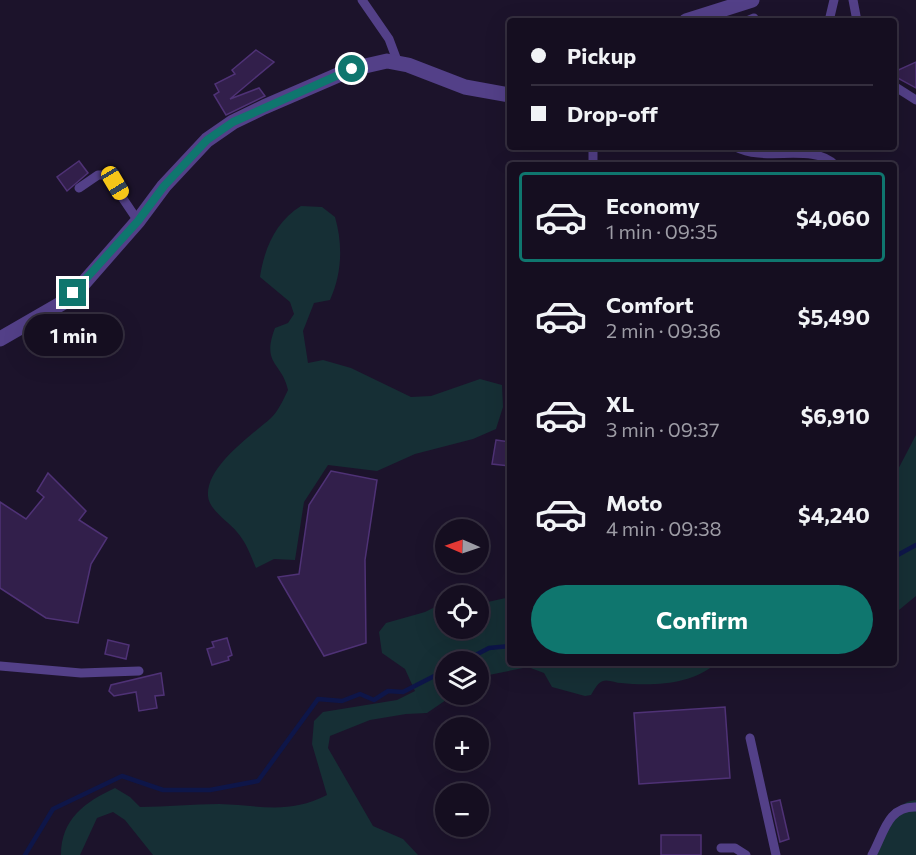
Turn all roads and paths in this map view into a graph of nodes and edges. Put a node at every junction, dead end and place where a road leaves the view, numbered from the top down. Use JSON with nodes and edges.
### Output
{"nodes":[{"id":1,"x":362,"y":0,"type":"edge"},
{"id":2,"x":752,"y":0,"type":"edge"},
{"id":3,"x":834,"y":0,"type":"edge"},
{"id":4,"x":854,"y":3,"type":"edge"},
{"id":5,"x":700,"y":18,"type":"edge"},
{"id":6,"x":830,"y":18,"type":"edge"},
{"id":7,"x":852,"y":18,"type":"edge"},
{"id":8,"x":856,"y":18,"type":"edge"},
{"id":9,"x":398,"y":63,"type":"junction"},
{"id":10,"x":897,"y":88,"type":"edge"},
{"id":11,"x":507,"y":94,"type":"edge"},
{"id":12,"x":916,"y":100,"type":"edge"},
{"id":13,"x":743,"y":150,"type":"edge"},
{"id":14,"x":830,"y":162,"type":"edge"},
{"id":15,"x":79,"y":188,"type":"dead end"},
{"id":16,"x":138,"y":221,"type":"junction"},
{"id":17,"x":0,"y":339,"type":"edge"},
{"id":18,"x":0,"y":666,"type":"edge"},
{"id":19,"x":139,"y":671,"type":"dead end"},
{"id":20,"x":750,"y":738,"type":"dead end"},
{"id":21,"x":916,"y":807,"type":"edge"},
{"id":22,"x":721,"y":848,"type":"dead end"},
{"id":23,"x":746,"y":855,"type":"edge"},
{"id":24,"x":776,"y":855,"type":"edge"},
{"id":25,"x":872,"y":855,"type":"edge"}],
"edges":[{"from":1,"to":9,"type":"lane"},
{"from":2,"to":5,"type":"street"},
{"from":3,"to":6,"type":"lane"},
{"from":4,"to":7,"type":"lane"},
{"from":4,"to":8,"type":"lane"},
{"from":9,"to":11,"type":"street"},
{"from":9,"to":16,"type":"street"},
{"from":10,"to":12,"type":"lane"},
{"from":13,"to":14,"type":"lane"},
{"from":15,"to":16,"type":"lane"},
{"from":16,"to":17,"type":"street"},
{"from":18,"to":19,"type":"lane"},
{"from":20,"to":24,"type":"lane"},
{"from":21,"to":25,"type":"lane"},
{"from":22,"to":23,"type":"lane"}]}
